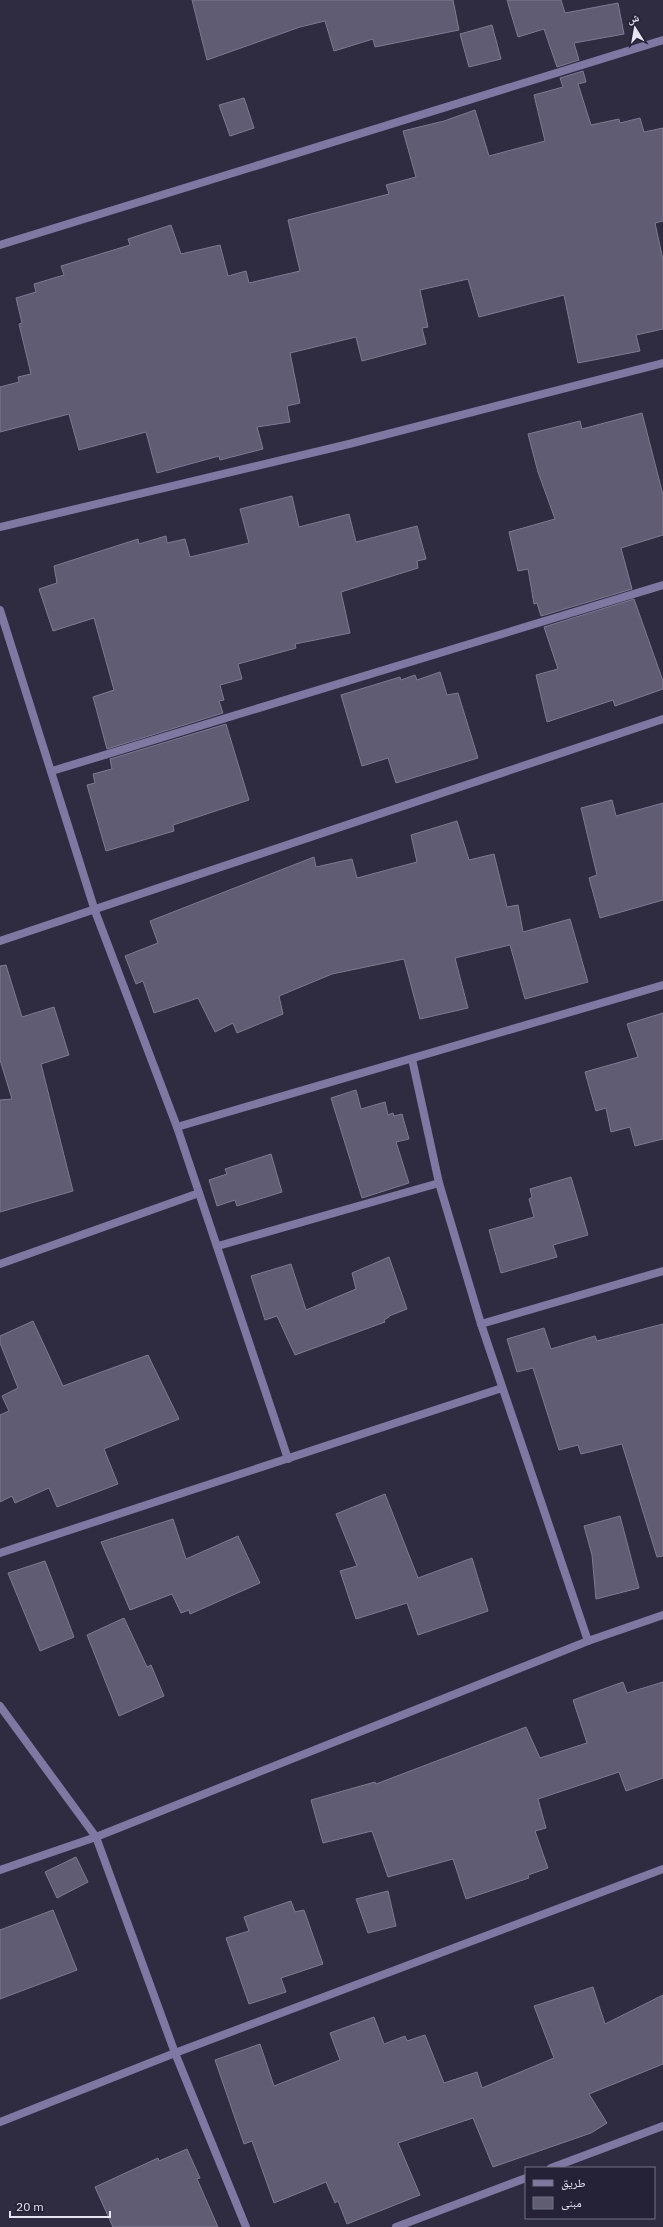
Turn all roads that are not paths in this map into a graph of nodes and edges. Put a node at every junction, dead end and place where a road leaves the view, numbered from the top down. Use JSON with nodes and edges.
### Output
{"nodes":[{"id":1,"x":663,"y":40,"type":"edge"},
{"id":2,"x":0,"y":245,"type":"edge"},
{"id":3,"x":663,"y":363,"type":"edge"},
{"id":4,"x":0,"y":527,"type":"edge"},
{"id":5,"x":663,"y":585,"type":"edge"},
{"id":6,"x":0,"y":610,"type":"edge"},
{"id":7,"x":663,"y":719,"type":"edge"},
{"id":8,"x":52,"y":771,"type":"junction"},
{"id":9,"x":95,"y":911,"type":"junction"},
{"id":10,"x":0,"y":941,"type":"edge"},
{"id":11,"x":663,"y":985,"type":"edge"},
{"id":12,"x":412,"y":1059,"type":"junction"},
{"id":13,"x":177,"y":1127,"type":"junction"},
{"id":14,"x":440,"y":1183,"type":"junction"},
{"id":15,"x":199,"y":1192,"type":"junction"},
{"id":16,"x":218,"y":1246,"type":"junction"},
{"id":17,"x":0,"y":1264,"type":"edge"},
{"id":18,"x":663,"y":1271,"type":"edge"},
{"id":19,"x":481,"y":1324,"type":"junction"},
{"id":20,"x":502,"y":1388,"type":"junction"},
{"id":21,"x":288,"y":1459,"type":"junction"},
{"id":22,"x":0,"y":1553,"type":"edge"},
{"id":23,"x":663,"y":1615,"type":"edge"},
{"id":24,"x":588,"y":1641,"type":"junction"},
{"id":25,"x":0,"y":1706,"type":"edge"},
{"id":26,"x":96,"y":1837,"type":"junction"},
{"id":27,"x":663,"y":1869,"type":"edge"},
{"id":28,"x":0,"y":1870,"type":"edge"},
{"id":29,"x":175,"y":2053,"type":"junction"},
{"id":30,"x":0,"y":2122,"type":"edge"},
{"id":31,"x":663,"y":2126,"type":"edge"},
{"id":32,"x":554,"y":2167,"type":"edge"},
{"id":33,"x":525,"y":2178,"type":"edge"},
{"id":34,"x":246,"y":2227,"type":"edge"},
{"id":35,"x":396,"y":2227,"type":"edge"}],
"edges":[{"from":1,"to":2,"type":"street"},
{"from":3,"to":4,"type":"street"},
{"from":5,"to":8,"type":"street"},
{"from":6,"to":8,"type":"street"},
{"from":7,"to":9,"type":"street"},
{"from":8,"to":9,"type":"street"},
{"from":9,"to":10,"type":"street"},
{"from":9,"to":13,"type":"street"},
{"from":11,"to":12,"type":"street"},
{"from":12,"to":13,"type":"street"},
{"from":12,"to":14,"type":"street"},
{"from":13,"to":15,"type":"street"},
{"from":14,"to":16,"type":"street"},
{"from":14,"to":19,"type":"street"},
{"from":15,"to":16,"type":"street"},
{"from":15,"to":17,"type":"street"},
{"from":16,"to":21,"type":"street"},
{"from":18,"to":19,"type":"street"},
{"from":19,"to":20,"type":"street"},
{"from":20,"to":21,"type":"street"},
{"from":20,"to":24,"type":"street"},
{"from":21,"to":22,"type":"street"},
{"from":23,"to":24,"type":"street"},
{"from":24,"to":26,"type":"street"},
{"from":25,"to":26,"type":"street"},
{"from":26,"to":28,"type":"street"},
{"from":26,"to":29,"type":"street"},
{"from":27,"to":29,"type":"street"},
{"from":29,"to":30,"type":"street"},
{"from":29,"to":34,"type":"street"},
{"from":31,"to":32,"type":"street"},
{"from":33,"to":35,"type":"street"}]}
